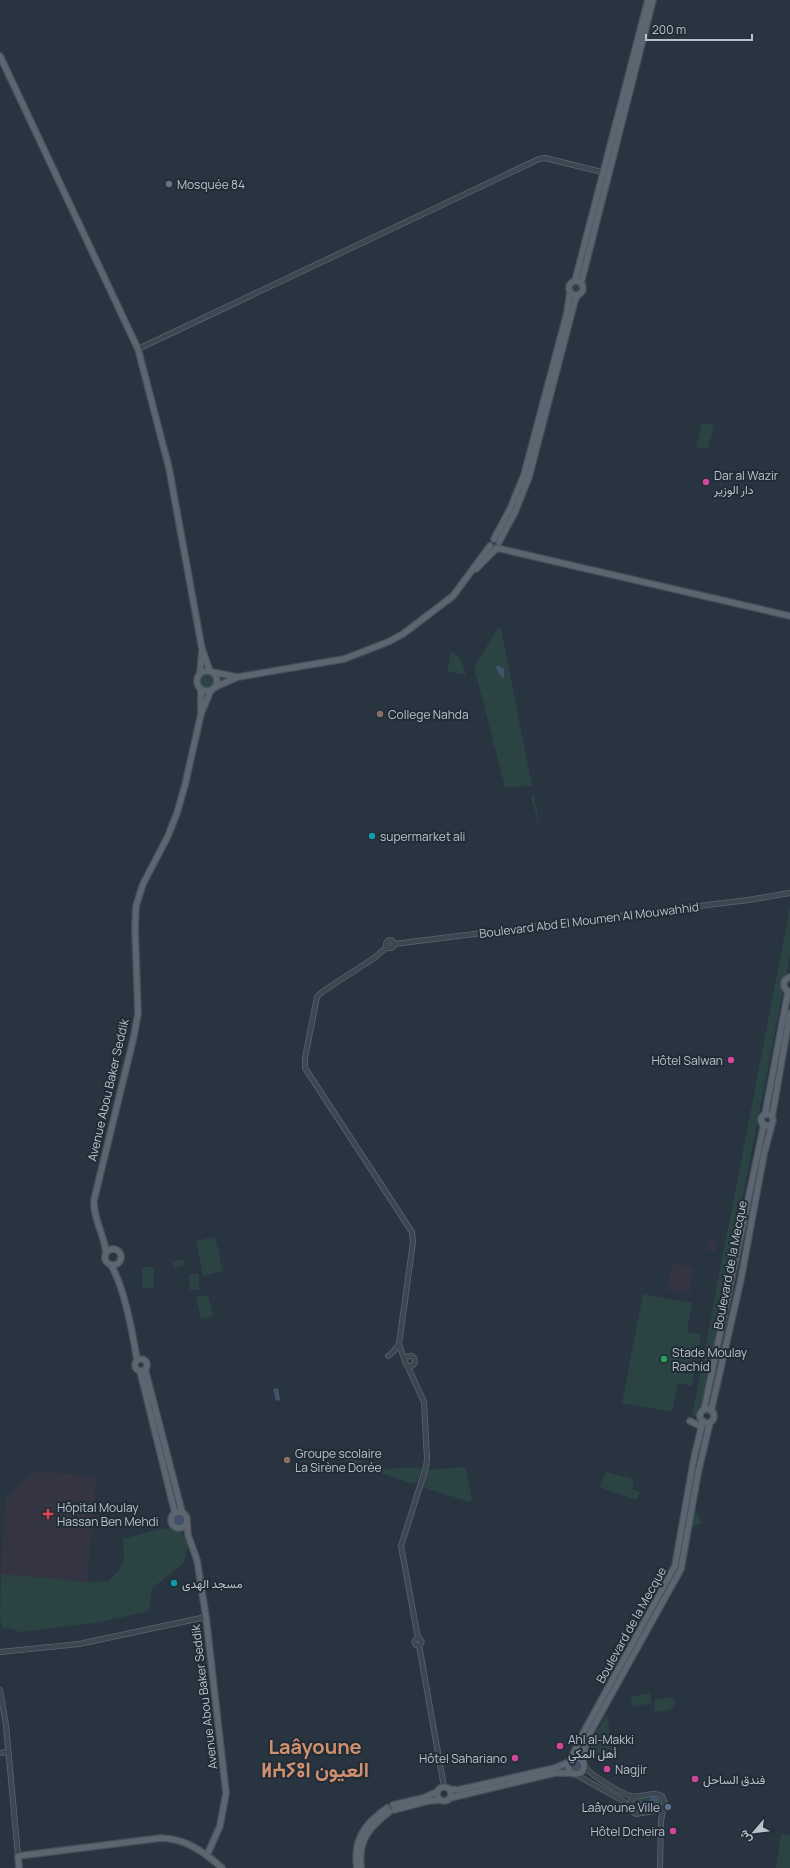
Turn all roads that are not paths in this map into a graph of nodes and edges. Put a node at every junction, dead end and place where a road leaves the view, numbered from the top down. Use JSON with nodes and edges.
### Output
{"nodes":[{"id":1,"x":648,"y":0,"type":"edge"},
{"id":2,"x":653,"y":0,"type":"edge"},
{"id":3,"x":0,"y":56,"type":"edge"},
{"id":4,"x":602,"y":172,"type":"junction"},
{"id":5,"x":578,"y":282,"type":"junction"},
{"id":6,"x":570,"y":292,"type":"junction"},
{"id":7,"x":578,"y":295,"type":"junction"},
{"id":8,"x":138,"y":349,"type":"junction"},
{"id":9,"x":497,"y":541,"type":"junction"},
{"id":10,"x":490,"y":546,"type":"junction"},
{"id":11,"x":497,"y":549,"type":"junction"},
{"id":12,"x":524,"y":554,"type":"junction"},
{"id":13,"x":471,"y":573,"type":"junction"},
{"id":14,"x":790,"y":616,"type":"edge"},
{"id":15,"x":202,"y":649,"type":"junction"},
{"id":16,"x":211,"y":671,"type":"junction"},
{"id":17,"x":200,"y":673,"type":"junction"},
{"id":18,"x":238,"y":677,"type":"junction"},
{"id":19,"x":213,"y":688,"type":"junction"},
{"id":20,"x":201,"y":690,"type":"junction"},
{"id":21,"x":201,"y":714,"type":"junction"},
{"id":22,"x":790,"y":892,"type":"edge"},
{"id":23,"x":784,"y":894,"type":"junction"},
{"id":24,"x":790,"y":897,"type":"edge"},
{"id":25,"x":790,"y":976,"type":"edge"},
{"id":26,"x":789,"y":992,"type":"edge"},
{"id":27,"x":790,"y":1013,"type":"edge"},
{"id":28,"x":765,"y":1115,"type":"junction"},
{"id":29,"x":772,"y":1116,"type":"junction"},
{"id":30,"x":764,"y":1124,"type":"junction"},
{"id":31,"x":772,"y":1124,"type":"junction"},
{"id":32,"x":105,"y":1240,"type":"junction"},
{"id":33,"x":114,"y":1249,"type":"junction"},
{"id":34,"x":106,"y":1252,"type":"junction"},
{"id":35,"x":118,"y":1264,"type":"junction"},
{"id":36,"x":111,"y":1265,"type":"junction"},
{"id":37,"x":118,"y":1276,"type":"junction"},
{"id":38,"x":399,"y":1344,"type":"junction"},
{"id":39,"x":135,"y":1347,"type":"junction"},
{"id":40,"x":388,"y":1356,"type":"dead end"},
{"id":41,"x":411,"y":1356,"type":"junction"},
{"id":42,"x":143,"y":1359,"type":"junction"},
{"id":43,"x":137,"y":1360,"type":"junction"},
{"id":44,"x":408,"y":1364,"type":"junction"},
{"id":45,"x":143,"y":1370,"type":"junction"},
{"id":46,"x":704,"y":1410,"type":"junction"},
{"id":47,"x":711,"y":1411,"type":"junction"},
{"id":48,"x":690,"y":1421,"type":"dead end"},
{"id":49,"x":710,"y":1422,"type":"junction"},
{"id":50,"x":702,"y":1424,"type":"junction"},
{"id":51,"x":182,"y":1512,"type":"junction"},
{"id":52,"x":175,"y":1513,"type":"junction"},
{"id":53,"x":187,"y":1522,"type":"junction"},
{"id":54,"x":178,"y":1527,"type":"junction"},
{"id":55,"x":188,"y":1535,"type":"junction"},
{"id":56,"x":206,"y":1617,"type":"junction"},
{"id":57,"x":0,"y":1652,"type":"edge"},
{"id":58,"x":0,"y":1690,"type":"edge"},
{"id":59,"x":8,"y":1752,"type":"junction"},
{"id":60,"x":0,"y":1753,"type":"edge"},
{"id":61,"x":569,"y":1762,"type":"junction"},
{"id":62,"x":584,"y":1764,"type":"junction"},
{"id":63,"x":573,"y":1774,"type":"junction"},
{"id":64,"x":446,"y":1788,"type":"junction"},
{"id":65,"x":437,"y":1792,"type":"junction"},
{"id":66,"x":636,"y":1797,"type":"junction"},
{"id":67,"x":450,"y":1798,"type":"junction"},
{"id":68,"x":440,"y":1800,"type":"junction"},
{"id":69,"x":664,"y":1806,"type":"junction"},
{"id":70,"x":629,"y":1807,"type":"junction"},
{"id":71,"x":391,"y":1809,"type":"junction"},
{"id":72,"x":652,"y":1812,"type":"junction"},
{"id":73,"x":661,"y":1820,"type":"junction"},
{"id":74,"x":207,"y":1855,"type":"junction"},
{"id":75,"x":18,"y":1856,"type":"junction"},
{"id":76,"x":19,"y":1868,"type":"edge"},
{"id":77,"x":222,"y":1868,"type":"edge"},
{"id":78,"x":357,"y":1868,"type":"edge"},
{"id":79,"x":361,"y":1868,"type":"edge"},
{"id":80,"x":660,"y":1868,"type":"edge"}],
"edges":[{"from":1,"to":4,"type":"main road"},
{"from":2,"to":5,"type":"main road"},
{"from":3,"to":8,"type":"main road"},
{"from":4,"to":5,"type":"main road"},
{"from":4,"to":8,"type":"street"},
{"from":5,"to":6,"type":"main road"},
{"from":5,"to":7,"type":"main road"},
{"from":6,"to":7,"type":"main road"},
{"from":6,"to":9,"type":"main road"},
{"from":7,"to":9,"type":"main road"},
{"from":8,"to":15,"type":"main road"},
{"from":9,"to":10,"type":"main road"},
{"from":9,"to":11,"type":"main road"},
{"from":9,"to":12,"type":"main road"},
{"from":10,"to":11,"type":"main road"},
{"from":10,"to":13,"type":"main road"},
{"from":11,"to":12,"type":"main road"},
{"from":11,"to":13,"type":"main road"},
{"from":12,"to":14,"type":"main road"},
{"from":13,"to":18,"type":"main road"},
{"from":15,"to":16,"type":"main road"},
{"from":15,"to":17,"type":"main road"},
{"from":16,"to":17,"type":"main road"},
{"from":16,"to":18,"type":"main road"},
{"from":16,"to":19,"type":"main road"},
{"from":17,"to":20,"type":"main road"},
{"from":18,"to":19,"type":"main road"},
{"from":19,"to":20,"type":"main road"},
{"from":19,"to":21,"type":"main road","name":"Avenue Abou Baker Seddik"},
{"from":20,"to":21,"type":"main road","name":"Avenue Abou Baker Seddik"},
{"from":21,"to":32,"type":"main road","name":"Avenue Abou Baker Seddik"},
{"from":22,"to":23,"type":"street","name":"Boulevard Abd El Moumen Al Mouwahhid"},
{"from":23,"to":24,"type":"street"},
{"from":23,"to":38,"type":"street","name":"Boulevard Abd El Moumen Al Mouwahhid"},
{"from":25,"to":26,"type":"main road"},
{"from":26,"to":28,"type":"main road"},
{"from":27,"to":29,"type":"main road"},
{"from":28,"to":29,"type":"main road"},
{"from":28,"to":30,"type":"main road"},
{"from":29,"to":31,"type":"main road"},
{"from":30,"to":31,"type":"main road"},
{"from":30,"to":46,"type":"main road","name":"Boulevard de la Mecque"},
{"from":31,"to":47,"type":"main road","name":"Boulevard de la Mecque"},
{"from":32,"to":33,"type":"main road","name":"Avenue Abou Baker Seddik"},
{"from":32,"to":34,"type":"main road","name":"Avenue Abou Baker Seddik"},
{"from":33,"to":34,"type":"main road"},
{"from":33,"to":35,"type":"main road"},
{"from":34,"to":36,"type":"main road"},
{"from":35,"to":36,"type":"main road"},
{"from":35,"to":37,"type":"main road"},
{"from":36,"to":37,"type":"main road"},
{"from":37,"to":39,"type":"main road"},
{"from":38,"to":40,"type":"street"},
{"from":38,"to":41,"type":"street"},
{"from":38,"to":44,"type":"street"},
{"from":39,"to":42,"type":"main road"},
{"from":39,"to":43,"type":"main road"},
{"from":41,"to":44,"type":"street"},
{"from":41,"to":44,"type":"street"},
{"from":42,"to":43,"type":"main road"},
{"from":42,"to":45,"type":"main road"},
{"from":43,"to":45,"type":"main road"},
{"from":44,"to":64,"type":"street"},
{"from":45,"to":51,"type":"main road"},
{"from":45,"to":52,"type":"main road"},
{"from":46,"to":47,"type":"main road"},
{"from":46,"to":50,"type":"main road"},
{"from":47,"to":49,"type":"main road"},
{"from":48,"to":50,"type":"main road"},
{"from":49,"to":50,"type":"main road"},
{"from":49,"to":62,"type":"main road","name":"Boulevard de la Mecque"},
{"from":50,"to":61,"type":"main road","name":"Boulevard de la Mecque"},
{"from":51,"to":52,"type":"main road"},
{"from":51,"to":53,"type":"main road"},
{"from":52,"to":54,"type":"main road"},
{"from":53,"to":54,"type":"main road"},
{"from":53,"to":55,"type":"main road","name":"Avenue Abou Baker Seddik"},
{"from":54,"to":55,"type":"main road"},
{"from":55,"to":56,"type":"main road","name":"Avenue Abou Baker Seddik"},
{"from":56,"to":57,"type":"street"},
{"from":56,"to":74,"type":"main road","name":"Avenue Abou Baker Seddik"},
{"from":58,"to":59,"type":"street"},
{"from":59,"to":60,"type":"street"},
{"from":59,"to":75,"type":"street"},
{"from":61,"to":62,"type":"main road"},
{"from":61,"to":63,"type":"main road"},
{"from":61,"to":64,"type":"main road"},
{"from":62,"to":63,"type":"main road"},
{"from":62,"to":66,"type":"street"},
{"from":63,"to":67,"type":"main road"},
{"from":63,"to":70,"type":"street"},
{"from":64,"to":65,"type":"main road"},
{"from":64,"to":67,"type":"main road"},
{"from":65,"to":68,"type":"main road"},
{"from":65,"to":71,"type":"main road"},
{"from":66,"to":69,"type":"street"},
{"from":66,"to":70,"type":"street"},
{"from":67,"to":68,"type":"main road"},
{"from":68,"to":71,"type":"main road"},
{"from":69,"to":72,"type":"street"},
{"from":69,"to":73,"type":"street"},
{"from":70,"to":72,"type":"street"},
{"from":71,"to":78,"type":"main road"},
{"from":71,"to":79,"type":"main road"},
{"from":72,"to":73,"type":"street"},
{"from":73,"to":80,"type":"street"},
{"from":74,"to":75,"type":"main road"},
{"from":74,"to":77,"type":"main road"},
{"from":75,"to":76,"type":"main road"}]}
